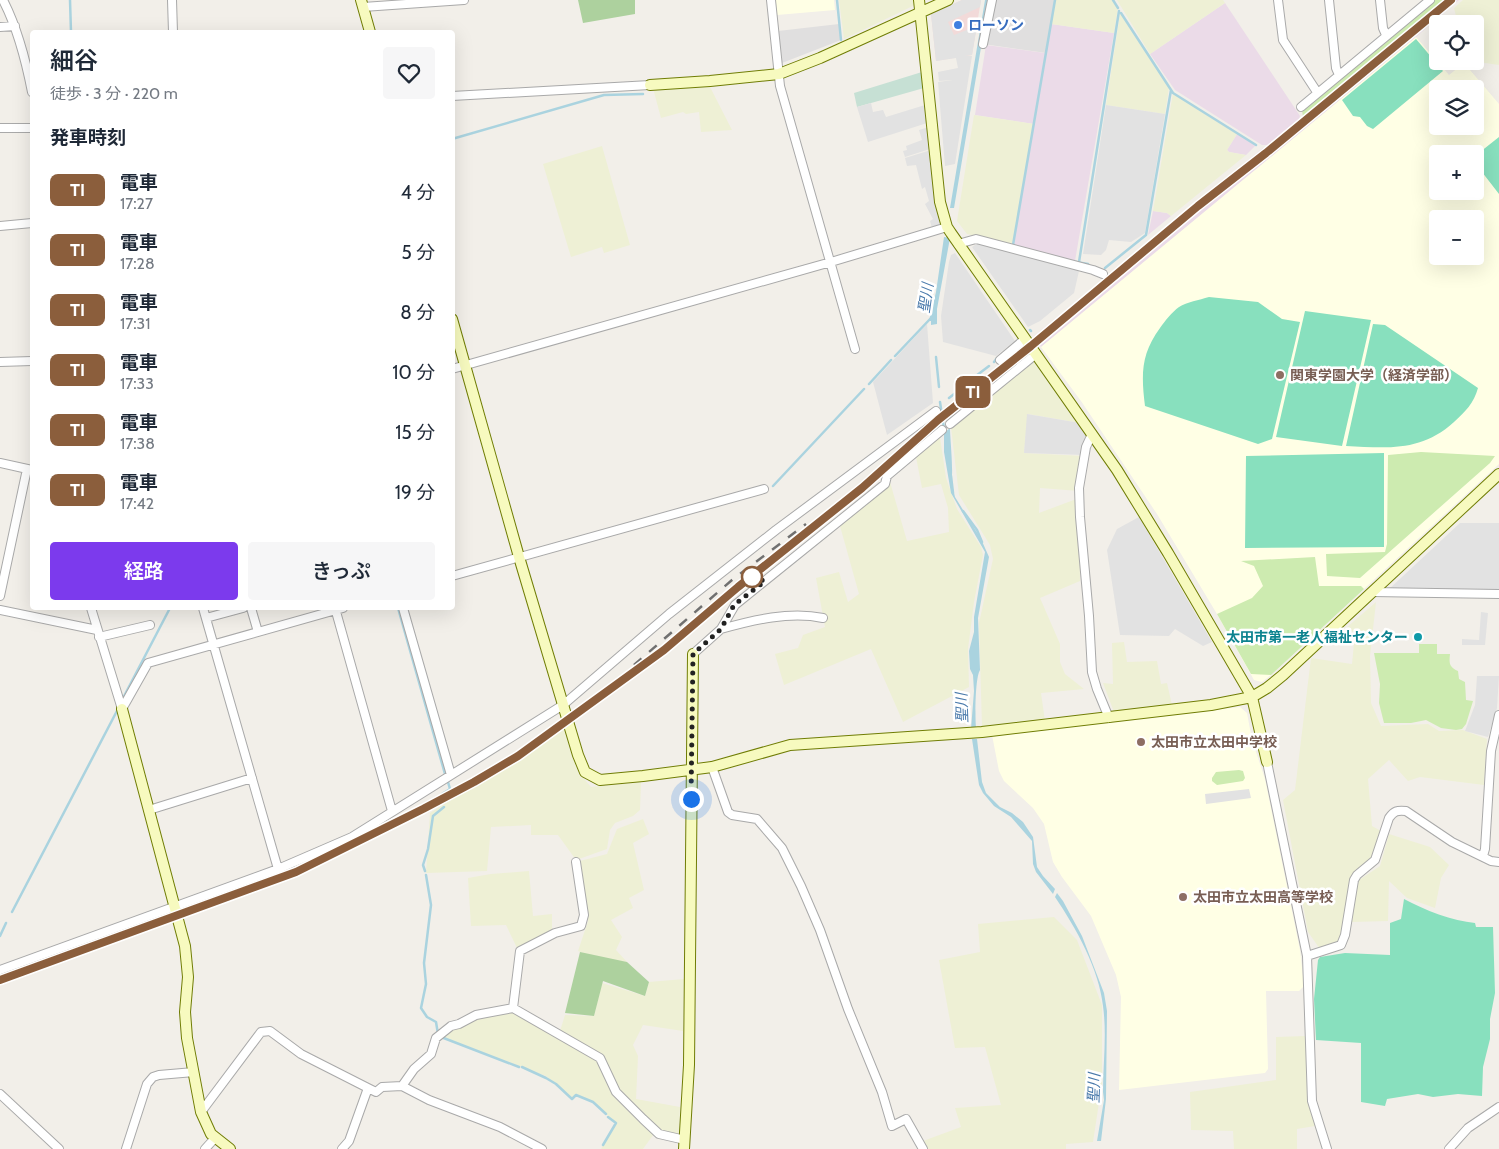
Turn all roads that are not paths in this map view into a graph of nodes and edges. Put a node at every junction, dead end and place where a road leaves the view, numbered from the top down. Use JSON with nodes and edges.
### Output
{"nodes":[{"id":1,"x":3,"y":0,"type":"edge"},
{"id":2,"x":172,"y":0,"type":"edge"},
{"id":3,"x":464,"y":0,"type":"edge"},
{"id":4,"x":771,"y":0,"type":"edge"},
{"id":5,"x":919,"y":0,"type":"edge"},
{"id":6,"x":948,"y":0,"type":"edge"},
{"id":7,"x":992,"y":0,"type":"edge"},
{"id":8,"x":1278,"y":0,"type":"edge"},
{"id":9,"x":1329,"y":0,"type":"edge"},
{"id":10,"x":1380,"y":0,"type":"edge"},
{"id":11,"x":1430,"y":0,"type":"edge"},
{"id":12,"x":362,"y":4,"type":"edge"},
{"id":13,"x":921,"y":13,"type":"junction"},
{"id":14,"x":15,"y":26,"type":"junction"},
{"id":15,"x":0,"y":27,"type":"edge"},
{"id":16,"x":173,"y":30,"type":"edge"},
{"id":17,"x":369,"y":30,"type":"edge"},
{"id":18,"x":1386,"y":35,"type":"junction"},
{"id":19,"x":983,"y":44,"type":"dead end"},
{"id":20,"x":779,"y":74,"type":"junction"},
{"id":21,"x":1339,"y":74,"type":"junction"},
{"id":22,"x":30,"y":84,"type":"edge"},
{"id":23,"x":650,"y":85,"type":"joint"},
{"id":24,"x":1317,"y":92,"type":"junction"},
{"id":25,"x":455,"y":96,"type":"edge"},
{"id":26,"x":1301,"y":107,"type":"dead end"},
{"id":27,"x":0,"y":128,"type":"edge"},
{"id":28,"x":30,"y":128,"type":"edge"},
{"id":29,"x":30,"y":223,"type":"edge"},
{"id":30,"x":0,"y":226,"type":"edge"},
{"id":31,"x":947,"y":227,"type":"junction"},
{"id":32,"x":958,"y":244,"type":"junction"},
{"id":33,"x":831,"y":262,"type":"junction"},
{"id":34,"x":1103,"y":274,"type":"dead end"},
{"id":35,"x":455,"y":329,"type":"edge"},
{"id":36,"x":1025,"y":339,"type":"junction"},
{"id":37,"x":855,"y":350,"type":"dead end"},
{"id":38,"x":1036,"y":354,"type":"junction"},
{"id":39,"x":1000,"y":360,"type":"dead end"},
{"id":40,"x":30,"y":361,"type":"edge"},
{"id":41,"x":0,"y":362,"type":"edge"},
{"id":42,"x":466,"y":365,"type":"junction"},
{"id":43,"x":455,"y":368,"type":"edge"},
{"id":44,"x":936,"y":410,"type":"dead end"},
{"id":45,"x":950,"y":424,"type":"dead end"},
{"id":46,"x":942,"y":430,"type":"dead end"},
{"id":47,"x":1092,"y":434,"type":"junction"},
{"id":48,"x":0,"y":463,"type":"edge"},
{"id":49,"x":30,"y":469,"type":"edge"},
{"id":50,"x":1499,"y":474,"type":"edge"},
{"id":51,"x":764,"y":489,"type":"dead end"},
{"id":52,"x":519,"y":558,"type":"junction"},
{"id":53,"x":455,"y":575,"type":"edge"},
{"id":54,"x":1372,"y":592,"type":"junction"},
{"id":55,"x":1499,"y":594,"type":"edge"},
{"id":56,"x":0,"y":596,"type":"edge"},
{"id":57,"x":0,"y":610,"type":"edge"},
{"id":58,"x":92,"y":610,"type":"edge"},
{"id":59,"x":204,"y":610,"type":"edge"},
{"id":60,"x":236,"y":610,"type":"edge"},
{"id":61,"x":252,"y":610,"type":"edge"},
{"id":62,"x":331,"y":610,"type":"edge"},
{"id":63,"x":339,"y":610,"type":"edge"},
{"id":64,"x":404,"y":610,"type":"edge"},
{"id":65,"x":206,"y":618,"type":"junction"},
{"id":66,"x":823,"y":618,"type":"dead end"},
{"id":67,"x":150,"y":625,"type":"dead end"},
{"id":68,"x":721,"y":629,"type":"junction"},
{"id":69,"x":258,"y":632,"type":"junction"},
{"id":70,"x":98,"y":633,"type":"junction"},
{"id":71,"x":214,"y":645,"type":"junction"},
{"id":72,"x":693,"y":654,"type":"joint"},
{"id":73,"x":1252,"y":697,"type":"junction"},
{"id":74,"x":563,"y":705,"type":"junction"},
{"id":75,"x":122,"y":709,"type":"junction"},
{"id":76,"x":1499,"y":715,"type":"edge"},
{"id":77,"x":1109,"y":718,"type":"junction"},
{"id":78,"x":1267,"y":762,"type":"joint"},
{"id":79,"x":712,"y":767,"type":"junction"},
{"id":80,"x":691,"y":770,"type":"junction"},
{"id":81,"x":451,"y":775,"type":"junction"},
{"id":82,"x":252,"y":778,"type":"junction"},
{"id":83,"x":149,"y":810,"type":"junction"},
{"id":84,"x":392,"y":811,"type":"junction"},
{"id":85,"x":1484,"y":856,"type":"junction"},
{"id":86,"x":576,"y":862,"type":"dead end"},
{"id":87,"x":1499,"y":862,"type":"edge"},
{"id":88,"x":278,"y":869,"type":"junction"},
{"id":89,"x":175,"y":907,"type":"junction"},
{"id":90,"x":1307,"y":956,"type":"junction"},
{"id":91,"x":0,"y":970,"type":"edge"},
{"id":92,"x":513,"y":1008,"type":"junction"},
{"id":93,"x":194,"y":1072,"type":"junction"},
{"id":94,"x":402,"y":1086,"type":"junction"},
{"id":95,"x":368,"y":1088,"type":"junction"},
{"id":96,"x":0,"y":1094,"type":"edge"},
{"id":97,"x":1499,"y":1107,"type":"edge"},
{"id":98,"x":201,"y":1112,"type":"junction"},
{"id":99,"x":215,"y":1138,"type":"junction"},
{"id":100,"x":684,"y":1145,"type":"edge"},
{"id":101,"x":59,"y":1149,"type":"edge"},
{"id":102,"x":126,"y":1149,"type":"edge"},
{"id":103,"x":205,"y":1149,"type":"edge"},
{"id":104,"x":230,"y":1149,"type":"edge"},
{"id":105,"x":342,"y":1149,"type":"edge"},
{"id":106,"x":542,"y":1149,"type":"edge"},
{"id":107,"x":923,"y":1149,"type":"edge"},
{"id":108,"x":1327,"y":1149,"type":"edge"},
{"id":109,"x":1449,"y":1149,"type":"edge"}],
"edges":[{"from":1,"to":14,"type":"street"},
{"from":2,"to":16,"type":"street"},
{"from":3,"to":12,"type":"street"},
{"from":4,"to":20,"type":"street"},
{"from":5,"to":13,"type":"street"},
{"from":6,"to":13,"type":"street"},
{"from":7,"to":19,"type":"street"},
{"from":8,"to":24,"type":"street"},
{"from":9,"to":21,"type":"street"},
{"from":10,"to":18,"type":"street"},
{"from":11,"to":18,"type":"street"},
{"from":12,"to":17,"type":"street"},
{"from":13,"to":20,"type":"street"},
{"from":13,"to":31,"type":"street"},
{"from":14,"to":15,"type":"street"},
{"from":14,"to":22,"type":"street"},
{"from":18,"to":21,"type":"street"},
{"from":20,"to":23,"type":"street"},
{"from":20,"to":33,"type":"street"},
{"from":21,"to":24,"type":"street"},
{"from":23,"to":25,"type":"street"},
{"from":24,"to":26,"type":"street"},
{"from":27,"to":28,"type":"street"},
{"from":29,"to":30,"type":"street"},
{"from":31,"to":32,"type":"street"},
{"from":31,"to":33,"type":"street"},
{"from":32,"to":34,"type":"street"},
{"from":32,"to":36,"type":"street"},
{"from":33,"to":37,"type":"street"},
{"from":33,"to":42,"type":"street"},
{"from":35,"to":42,"type":"street"},
{"from":36,"to":38,"type":"street"},
{"from":36,"to":39,"type":"street"},
{"from":38,"to":45,"type":"street"},
{"from":38,"to":47,"type":"street"},
{"from":40,"to":41,"type":"street"},
{"from":42,"to":43,"type":"street"},
{"from":42,"to":52,"type":"street"},
{"from":44,"to":74,"type":"street"},
{"from":46,"to":68,"type":"street"},
{"from":47,"to":73,"type":"street"},
{"from":47,"to":77,"type":"street"},
{"from":48,"to":49,"type":"street"},
{"from":49,"to":56,"type":"street"},
{"from":50,"to":54,"type":"street"},
{"from":51,"to":52,"type":"street"},
{"from":52,"to":53,"type":"street"},
{"from":52,"to":74,"type":"street"},
{"from":54,"to":55,"type":"street"},
{"from":54,"to":73,"type":"street"},
{"from":57,"to":70,"type":"street"},
{"from":58,"to":70,"type":"street"},
{"from":59,"to":65,"type":"street"},
{"from":60,"to":65,"type":"street"},
{"from":61,"to":69,"type":"street"},
{"from":62,"to":69,"type":"street"},
{"from":63,"to":84,"type":"street"},
{"from":64,"to":81,"type":"street"},
{"from":65,"to":71,"type":"street"},
{"from":66,"to":68,"type":"street"},
{"from":67,"to":70,"type":"street"},
{"from":68,"to":72,"type":"street"},
{"from":69,"to":71,"type":"street"},
{"from":70,"to":75,"type":"street"},
{"from":71,"to":75,"type":"street"},
{"from":71,"to":82,"type":"street"},
{"from":72,"to":80,"type":"street"},
{"from":73,"to":77,"type":"street"},
{"from":73,"to":78,"type":"street"},
{"from":74,"to":80,"type":"street"},
{"from":74,"to":81,"type":"street"},
{"from":75,"to":83,"type":"street"},
{"from":76,"to":85,"type":"street"},
{"from":77,"to":79,"type":"street"},
{"from":78,"to":90,"type":"street"},
{"from":79,"to":80,"type":"street"},
{"from":79,"to":107,"type":"street"},
{"from":80,"to":100,"type":"street"},
{"from":81,"to":84,"type":"street"},
{"from":82,"to":83,"type":"street"},
{"from":82,"to":88,"type":"street"},
{"from":83,"to":89,"type":"street"},
{"from":84,"to":88,"type":"street"},
{"from":85,"to":87,"type":"street"},
{"from":85,"to":90,"type":"street"},
{"from":86,"to":92,"type":"street"},
{"from":88,"to":89,"type":"street"},
{"from":89,"to":91,"type":"street"},
{"from":89,"to":93,"type":"street"},
{"from":90,"to":108,"type":"street"},
{"from":92,"to":94,"type":"street"},
{"from":92,"to":100,"type":"street"},
{"from":93,"to":98,"type":"street"},
{"from":93,"to":102,"type":"street"},
{"from":94,"to":95,"type":"street"},
{"from":94,"to":106,"type":"street"},
{"from":95,"to":98,"type":"street"},
{"from":95,"to":105,"type":"street"},
{"from":96,"to":101,"type":"street"},
{"from":97,"to":109,"type":"street"},
{"from":98,"to":99,"type":"street"},
{"from":99,"to":103,"type":"street"},
{"from":99,"to":104,"type":"street"}]}
